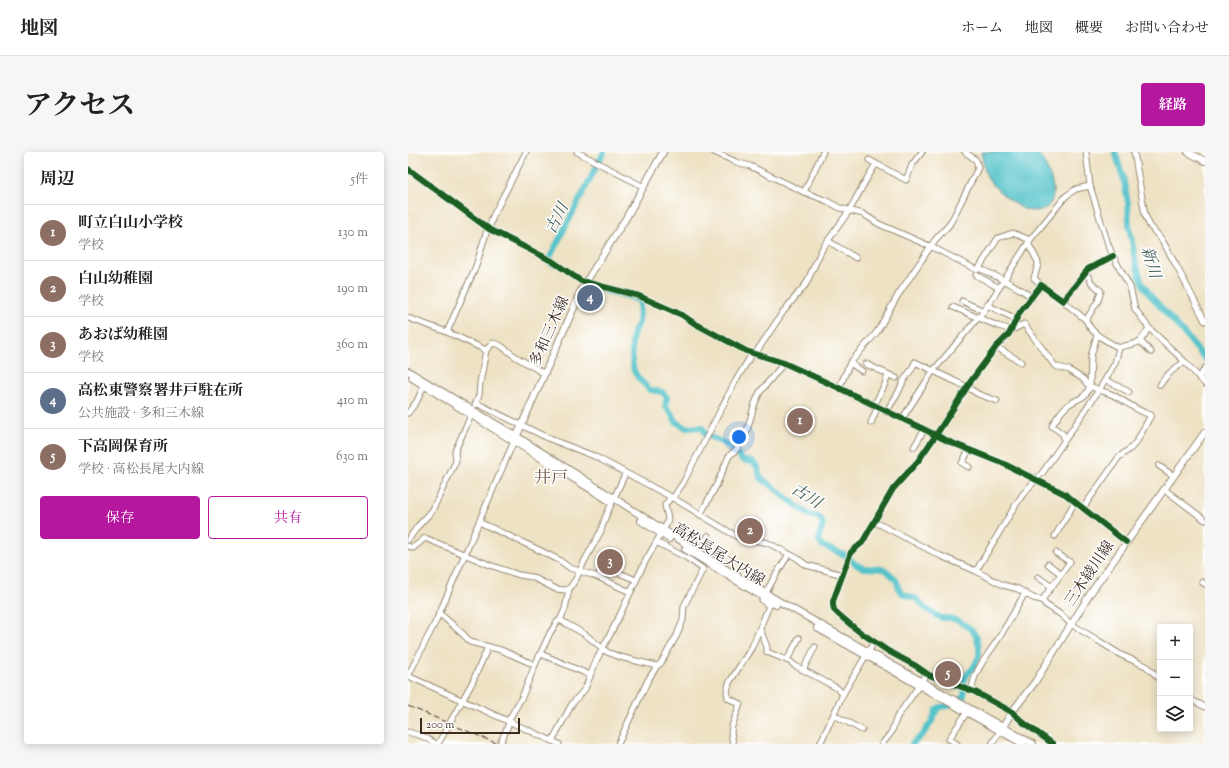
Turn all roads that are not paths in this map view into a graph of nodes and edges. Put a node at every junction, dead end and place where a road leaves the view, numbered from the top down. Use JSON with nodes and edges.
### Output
{"nodes":[{"id":1,"x":526,"y":152,"type":"edge"},
{"id":2,"x":577,"y":152,"type":"edge"},
{"id":3,"x":663,"y":152,"type":"edge"},
{"id":4,"x":714,"y":152,"type":"edge"},
{"id":5,"x":823,"y":152,"type":"edge"},
{"id":6,"x":922,"y":152,"type":"edge"},
{"id":7,"x":965,"y":152,"type":"edge"},
{"id":8,"x":1086,"y":152,"type":"edge"},
{"id":9,"x":1134,"y":152,"type":"edge"},
{"id":10,"x":1188,"y":152,"type":"edge"},
{"id":11,"x":1204,"y":159,"type":"edge"},
{"id":12,"x":869,"y":160,"type":"dead end"},
{"id":13,"x":876,"y":164,"type":"junction"},
{"id":14,"x":408,"y":169,"type":"edge"},
{"id":15,"x":1090,"y":186,"type":"junction"},
{"id":16,"x":644,"y":187,"type":"junction"},
{"id":17,"x":804,"y":192,"type":"junction"},
{"id":18,"x":849,"y":211,"type":"junction"},
{"id":19,"x":489,"y":229,"type":"junction"},
{"id":20,"x":828,"y":241,"type":"junction"},
{"id":21,"x":1029,"y":241,"type":"junction"},
{"id":22,"x":930,"y":247,"type":"junction"},
{"id":23,"x":1113,"y":256,"type":"junction"},
{"id":24,"x":856,"y":258,"type":"dead end"},
{"id":25,"x":979,"y":268,"type":"junction"},
{"id":26,"x":1086,"y":272,"type":"junction"},
{"id":27,"x":976,"y":275,"type":"dead end"},
{"id":28,"x":1004,"y":280,"type":"junction"},
{"id":29,"x":586,"y":282,"type":"junction"},
{"id":30,"x":1042,"y":285,"type":"junction"},
{"id":31,"x":999,"y":288,"type":"junction"},
{"id":32,"x":1032,"y":298,"type":"junction"},
{"id":33,"x":962,"y":301,"type":"dead end"},
{"id":34,"x":1063,"y":301,"type":"junction"},
{"id":35,"x":987,"y":306,"type":"junction"},
{"id":36,"x":953,"y":307,"type":"dead end"},
{"id":37,"x":984,"y":311,"type":"junction"},
{"id":38,"x":978,"y":317,"type":"junction"},
{"id":39,"x":408,"y":318,"type":"edge"},
{"id":40,"x":1016,"y":319,"type":"junction"},
{"id":41,"x":1086,"y":320,"type":"junction"},
{"id":42,"x":1205,"y":321,"type":"edge"},
{"id":43,"x":1149,"y":328,"type":"junction"},
{"id":44,"x":1012,"y":330,"type":"junction"},
{"id":45,"x":447,"y":332,"type":"junction"},
{"id":46,"x":1097,"y":335,"type":"junction"},
{"id":47,"x":1140,"y":341,"type":"junction"},
{"id":48,"x":996,"y":347,"type":"junction"},
{"id":49,"x":1118,"y":348,"type":"junction"},
{"id":50,"x":486,"y":350,"type":"junction"},
{"id":51,"x":1151,"y":352,"type":"dead end"},
{"id":52,"x":754,"y":354,"type":"junction"},
{"id":53,"x":1020,"y":362,"type":"dead end"},
{"id":54,"x":1184,"y":362,"type":"junction"},
{"id":55,"x":850,"y":363,"type":"junction"},
{"id":56,"x":784,"y":364,"type":"junction"},
{"id":57,"x":866,"y":364,"type":"dead end"},
{"id":58,"x":1205,"y":368,"type":"edge"},
{"id":59,"x":408,"y":371,"type":"edge"},
{"id":60,"x":862,"y":371,"type":"dead end"},
{"id":61,"x":933,"y":371,"type":"junction"},
{"id":62,"x":545,"y":374,"type":"junction"},
{"id":63,"x":888,"y":375,"type":"junction"},
{"id":64,"x":408,"y":376,"type":"edge"},
{"id":65,"x":1200,"y":376,"type":"junction"},
{"id":66,"x":896,"y":378,"type":"dead end"},
{"id":67,"x":1106,"y":380,"type":"junction"},
{"id":68,"x":425,"y":383,"type":"junction"},
{"id":69,"x":1205,"y":384,"type":"edge"},
{"id":70,"x":1160,"y":385,"type":"dead end"},
{"id":71,"x":1090,"y":386,"type":"junction"},
{"id":72,"x":967,"y":387,"type":"junction"},
{"id":73,"x":839,"y":388,"type":"junction"},
{"id":74,"x":1099,"y":390,"type":"junction"},
{"id":75,"x":1129,"y":392,"type":"dead end"},
{"id":76,"x":997,"y":402,"type":"dead end"},
{"id":77,"x":876,"y":407,"type":"junction"},
{"id":78,"x":473,"y":409,"type":"junction"},
{"id":79,"x":886,"y":412,"type":"junction"},
{"id":80,"x":408,"y":413,"type":"edge"},
{"id":81,"x":902,"y":419,"type":"junction"},
{"id":82,"x":871,"y":424,"type":"dead end"},
{"id":83,"x":521,"y":426,"type":"junction"},
{"id":84,"x":924,"y":430,"type":"junction"},
{"id":85,"x":1205,"y":432,"type":"edge"},
{"id":86,"x":936,"y":435,"type":"junction"},
{"id":87,"x":515,"y":439,"type":"junction"},
{"id":88,"x":1064,"y":440,"type":"junction"},
{"id":89,"x":914,"y":447,"type":"dead end"},
{"id":90,"x":969,"y":450,"type":"junction"},
{"id":91,"x":1159,"y":466,"type":"dead end"},
{"id":92,"x":970,"y":467,"type":"dead end"},
{"id":93,"x":625,"y":474,"type":"junction"},
{"id":94,"x":1174,"y":476,"type":"junction"},
{"id":95,"x":1036,"y":480,"type":"junction"},
{"id":96,"x":1164,"y":489,"type":"junction"},
{"id":97,"x":672,"y":497,"type":"junction"},
{"id":98,"x":613,"y":501,"type":"junction"},
{"id":99,"x":1076,"y":502,"type":"junction"},
{"id":100,"x":1083,"y":508,"type":"junction"},
{"id":101,"x":700,"y":515,"type":"junction"},
{"id":102,"x":1205,"y":520,"type":"edge"},
{"id":103,"x":479,"y":522,"type":"junction"},
{"id":104,"x":875,"y":522,"type":"junction"},
{"id":105,"x":662,"y":531,"type":"junction"},
{"id":106,"x":708,"y":536,"type":"dead end"},
{"id":107,"x":1055,"y":536,"type":"dead end"},
{"id":108,"x":408,"y":540,"type":"edge"},
{"id":109,"x":656,"y":542,"type":"junction"},
{"id":110,"x":1126,"y":542,"type":"junction"},
{"id":111,"x":408,"y":546,"type":"edge"},
{"id":112,"x":1056,"y":553,"type":"dead end"},
{"id":113,"x":789,"y":554,"type":"junction"},
{"id":114,"x":465,"y":556,"type":"junction"},
{"id":115,"x":696,"y":557,"type":"junction"},
{"id":116,"x":1048,"y":564,"type":"dead end"},
{"id":117,"x":580,"y":570,"type":"junction"},
{"id":118,"x":976,"y":571,"type":"junction"},
{"id":119,"x":1062,"y":574,"type":"junction"},
{"id":120,"x":843,"y":575,"type":"junction"},
{"id":121,"x":598,"y":577,"type":"junction"},
{"id":122,"x":1038,"y":577,"type":"dead end"},
{"id":123,"x":636,"y":580,"type":"junction"},
{"id":124,"x":1052,"y":587,"type":"junction"},
{"id":125,"x":569,"y":589,"type":"junction"},
{"id":126,"x":630,"y":592,"type":"junction"},
{"id":127,"x":1025,"y":593,"type":"junction"},
{"id":128,"x":765,"y":595,"type":"junction"},
{"id":129,"x":1042,"y":600,"type":"junction"},
{"id":130,"x":440,"y":613,"type":"junction"},
{"id":131,"x":560,"y":620,"type":"junction"},
{"id":132,"x":1071,"y":624,"type":"junction"},
{"id":133,"x":760,"y":629,"type":"junction"},
{"id":134,"x":798,"y":638,"type":"dead end"},
{"id":135,"x":874,"y":642,"type":"junction"},
{"id":136,"x":488,"y":647,"type":"junction"},
{"id":137,"x":815,"y":647,"type":"dead end"},
{"id":138,"x":602,"y":649,"type":"junction"},
{"id":139,"x":541,"y":654,"type":"junction"},
{"id":140,"x":867,"y":654,"type":"junction"},
{"id":141,"x":787,"y":660,"type":"junction"},
{"id":142,"x":535,"y":665,"type":"junction"},
{"id":143,"x":657,"y":666,"type":"junction"},
{"id":144,"x":803,"y":670,"type":"junction"},
{"id":145,"x":925,"y":673,"type":"junction"},
{"id":146,"x":590,"y":675,"type":"junction"},
{"id":147,"x":408,"y":676,"type":"edge"},
{"id":148,"x":1157,"y":676,"type":"edge"},
{"id":149,"x":921,"y":683,"type":"junction"},
{"id":150,"x":967,"y":688,"type":"junction"},
{"id":151,"x":843,"y":694,"type":"junction"},
{"id":152,"x":462,"y":700,"type":"junction"},
{"id":153,"x":1193,"y":700,"type":"edge"},
{"id":154,"x":955,"y":703,"type":"junction"},
{"id":155,"x":1205,"y":707,"type":"edge"},
{"id":156,"x":967,"y":712,"type":"junction"},
{"id":157,"x":1012,"y":712,"type":"junction"},
{"id":158,"x":834,"y":715,"type":"junction"},
{"id":159,"x":509,"y":721,"type":"junction"},
{"id":160,"x":1002,"y":729,"type":"junction"},
{"id":161,"x":862,"y":730,"type":"dead end"},
{"id":162,"x":408,"y":732,"type":"edge"},
{"id":163,"x":552,"y":741,"type":"junction"},
{"id":164,"x":437,"y":744,"type":"edge"},
{"id":165,"x":500,"y":744,"type":"edge"},
{"id":166,"x":559,"y":744,"type":"edge"},
{"id":167,"x":618,"y":744,"type":"edge"},
{"id":168,"x":733,"y":744,"type":"edge"},
{"id":169,"x":820,"y":744,"type":"edge"},
{"id":170,"x":882,"y":744,"type":"edge"},
{"id":171,"x":957,"y":744,"type":"edge"},
{"id":172,"x":992,"y":744,"type":"edge"},
{"id":173,"x":1023,"y":744,"type":"edge"},
{"id":174,"x":1033,"y":744,"type":"edge"},
{"id":175,"x":1053,"y":744,"type":"edge"}],
"edges":[{"from":1,"to":19,"type":"street"},
{"from":2,"to":16,"type":"street"},
{"from":3,"to":16,"type":"main road","name":"多和三木線"},
{"from":4,"to":17,"type":"street"},
{"from":5,"to":17,"type":"street"},
{"from":6,"to":13,"type":"street"},
{"from":7,"to":22,"type":"street"},
{"from":8,"to":15,"type":"street"},
{"from":9,"to":42,"type":"street"},
{"from":10,"to":11,"type":"main road"},
{"from":12,"to":13,"type":"street"},
{"from":13,"to":18,"type":"street"},
{"from":14,"to":19,"type":"street"},
{"from":15,"to":21,"type":"street"},
{"from":15,"to":23,"type":"street"},
{"from":16,"to":29,"type":"main road","name":"多和三木線"},
{"from":17,"to":18,"type":"street"},
{"from":18,"to":20,"type":"street"},
{"from":18,"to":22,"type":"street"},
{"from":19,"to":29,"type":"street"},
{"from":19,"to":45,"type":"street"},
{"from":20,"to":24,"type":"street"},
{"from":20,"to":52,"type":"street"},
{"from":21,"to":25,"type":"street"},
{"from":21,"to":28,"type":"street"},
{"from":21,"to":30,"type":"street"},
{"from":22,"to":25,"type":"street"},
{"from":22,"to":55,"type":"street"},
{"from":23,"to":26,"type":"street"},
{"from":23,"to":43,"type":"street"},
{"from":25,"to":28,"type":"street"},
{"from":26,"to":34,"type":"street"},
{"from":26,"to":41,"type":"street"},
{"from":27,"to":31,"type":"street"},
{"from":28,"to":31,"type":"street"},
{"from":28,"to":32,"type":"street"},
{"from":29,"to":52,"type":"street"},
{"from":29,"to":62,"type":"main road","name":"多和三木線"},
{"from":30,"to":32,"type":"street"},
{"from":30,"to":34,"type":"street"},
{"from":31,"to":35,"type":"street"},
{"from":32,"to":40,"type":"street"},
{"from":33,"to":37,"type":"street"},
{"from":34,"to":41,"type":"street"},
{"from":35,"to":37,"type":"street"},
{"from":35,"to":40,"type":"street"},
{"from":36,"to":38,"type":"street"},
{"from":37,"to":38,"type":"street"},
{"from":38,"to":44,"type":"street"},
{"from":38,"to":61,"type":"street"},
{"from":39,"to":45,"type":"street"},
{"from":40,"to":44,"type":"street"},
{"from":41,"to":46,"type":"street"},
{"from":43,"to":47,"type":"street"},
{"from":43,"to":54,"type":"street"},
{"from":44,"to":48,"type":"street"},
{"from":44,"to":71,"type":"street"},
{"from":45,"to":50,"type":"street"},
{"from":46,"to":49,"type":"street"},
{"from":46,"to":71,"type":"street"},
{"from":47,"to":49,"type":"street"},
{"from":47,"to":51,"type":"street"},
{"from":48,"to":53,"type":"street"},
{"from":48,"to":72,"type":"street"},
{"from":49,"to":67,"type":"street"},
{"from":50,"to":62,"type":"street"},
{"from":50,"to":78,"type":"street"},
{"from":52,"to":56,"type":"street"},
{"from":52,"to":97,"type":"street"},
{"from":54,"to":65,"type":"street"},
{"from":54,"to":70,"type":"street"},
{"from":55,"to":60,"type":"street"},
{"from":55,"to":73,"type":"street"},
{"from":56,"to":73,"type":"street"},
{"from":56,"to":101,"type":"street"},
{"from":57,"to":63,"type":"street"},
{"from":58,"to":65,"type":"street"},
{"from":59,"to":68,"type":"main road","name":"高松長尾大内線"},
{"from":61,"to":72,"type":"street"},
{"from":61,"to":79,"type":"street"},
{"from":61,"to":81,"type":"street"},
{"from":62,"to":83,"type":"main road","name":"多和三木線"},
{"from":63,"to":66,"type":"street"},
{"from":63,"to":77,"type":"street"},
{"from":64,"to":68,"type":"main road","name":"高松長尾大内線"},
{"from":65,"to":69,"type":"street"},
{"from":67,"to":74,"type":"street"},
{"from":67,"to":75,"type":"street"},
{"from":68,"to":78,"type":"main road","name":"高松長尾大内線"},
{"from":68,"to":80,"type":"street"},
{"from":71,"to":74,"type":"street"},
{"from":71,"to":88,"type":"street"},
{"from":72,"to":76,"type":"street"},
{"from":72,"to":86,"type":"street"},
{"from":73,"to":77,"type":"street"},
{"from":74,"to":88,"type":"street"},
{"from":74,"to":100,"type":"street"},
{"from":77,"to":79,"type":"street"},
{"from":77,"to":82,"type":"street"},
{"from":78,"to":83,"type":"street"},
{"from":78,"to":87,"type":"main road","name":"高松長尾大内線"},
{"from":78,"to":108,"type":"street"},
{"from":79,"to":81,"type":"street"},
{"from":81,"to":84,"type":"street"},
{"from":83,"to":87,"type":"main road","name":"多和三木線"},
{"from":83,"to":93,"type":"street"},
{"from":84,"to":86,"type":"street"},
{"from":84,"to":89,"type":"street"},
{"from":85,"to":94,"type":"main road","name":"三木綾川線"},
{"from":86,"to":90,"type":"street"},
{"from":86,"to":104,"type":"street"},
{"from":87,"to":98,"type":"main road","name":"高松長尾大内線"},
{"from":87,"to":103,"type":"street"},
{"from":88,"to":95,"type":"street"},
{"from":90,"to":92,"type":"street"},
{"from":90,"to":95,"type":"street"},
{"from":91,"to":94,"type":"street"},
{"from":93,"to":97,"type":"street"},
{"from":93,"to":98,"type":"street"},
{"from":94,"to":96,"type":"main road","name":"三木綾川線"},
{"from":95,"to":99,"type":"street"},
{"from":95,"to":118,"type":"street"},
{"from":96,"to":102,"type":"street"},
{"from":96,"to":110,"type":"main road","name":"三木綾川線"},
{"from":97,"to":101,"type":"street"},
{"from":97,"to":105,"type":"street"},
{"from":98,"to":105,"type":"main road","name":"高松長尾大内線"},
{"from":98,"to":105,"type":"main road","name":"高松長尾大内線"},
{"from":98,"to":117,"type":"street"},
{"from":99,"to":100,"type":"street"},
{"from":99,"to":107,"type":"street"},
{"from":100,"to":110,"type":"street"},
{"from":101,"to":113,"type":"street"},
{"from":103,"to":114,"type":"street"},
{"from":103,"to":117,"type":"street"},
{"from":104,"to":118,"type":"street"},
{"from":104,"to":120,"type":"street"},
{"from":105,"to":109,"type":"street"},
{"from":105,"to":115,"type":"main road","name":"高松長尾大内線"},
{"from":106,"to":115,"type":"street"},
{"from":109,"to":115,"type":"street"},
{"from":109,"to":123,"type":"street"},
{"from":110,"to":132,"type":"main road","name":"三木綾川線"},
{"from":111,"to":114,"type":"street"},
{"from":112,"to":119,"type":"street"},
{"from":113,"to":120,"type":"street"},
{"from":113,"to":128,"type":"street"},
{"from":114,"to":125,"type":"street"},
{"from":114,"to":130,"type":"street"},
{"from":115,"to":128,"type":"main road","name":"高松長尾大内線"},
{"from":115,"to":143,"type":"street"},
{"from":116,"to":119,"type":"street"},
{"from":117,"to":121,"type":"street"},
{"from":117,"to":125,"type":"street"},
{"from":118,"to":127,"type":"street"},
{"from":119,"to":124,"type":"street"},
{"from":120,"to":135,"type":"street"},
{"from":121,"to":123,"type":"street"},
{"from":121,"to":126,"type":"street"},
{"from":122,"to":124,"type":"street"},
{"from":123,"to":126,"type":"street"},
{"from":124,"to":129,"type":"street"},
{"from":125,"to":131,"type":"street"},
{"from":126,"to":138,"type":"street"},
{"from":127,"to":129,"type":"street"},
{"from":127,"to":150,"type":"street"},
{"from":128,"to":133,"type":"street"},
{"from":128,"to":140,"type":"main road","name":"高松長尾大内線"},
{"from":129,"to":132,"type":"street"},
{"from":130,"to":136,"type":"street"},
{"from":130,"to":147,"type":"street"},
{"from":131,"to":138,"type":"street"},
{"from":131,"to":139,"type":"street"},
{"from":132,"to":148,"type":"street"},
{"from":132,"to":157,"type":"main road","name":"三木綾川線"},
{"from":133,"to":141,"type":"street"},
{"from":133,"to":168,"type":"street"},
{"from":134,"to":141,"type":"street"},
{"from":135,"to":140,"type":"street"},
{"from":135,"to":145,"type":"street"},
{"from":136,"to":142,"type":"street"},
{"from":136,"to":152,"type":"street"},
{"from":137,"to":144,"type":"street"},
{"from":138,"to":143,"type":"street"},
{"from":138,"to":146,"type":"street"},
{"from":139,"to":142,"type":"street"},
{"from":139,"to":146,"type":"street"},
{"from":140,"to":149,"type":"main road","name":"高松長尾大内線"},
{"from":140,"to":151,"type":"street"},
{"from":141,"to":144,"type":"street"},
{"from":142,"to":159,"type":"street"},
{"from":143,"to":167,"type":"street"},
{"from":144,"to":151,"type":"street"},
{"from":145,"to":149,"type":"street"},
{"from":145,"to":150,"type":"street"},
{"from":146,"to":163,"type":"street"},
{"from":147,"to":152,"type":"street"},
{"from":149,"to":154,"type":"main road","name":"高松長尾大内線"},
{"from":149,"to":170,"type":"street"},
{"from":150,"to":157,"type":"street"},
{"from":151,"to":158,"type":"street"},
{"from":152,"to":159,"type":"street"},
{"from":152,"to":164,"type":"street"},
{"from":153,"to":155,"type":"street"},
{"from":154,"to":156,"type":"main road","name":"高松長尾大内線"},
{"from":154,"to":160,"type":"main road","name":"高松長尾大内線"},
{"from":156,"to":160,"type":"main road","name":"高松長尾大内線"},
{"from":156,"to":171,"type":"street"},
{"from":157,"to":160,"type":"main road","name":"三木綾川線"},
{"from":157,"to":175,"type":"street"},
{"from":158,"to":161,"type":"street"},
{"from":158,"to":169,"type":"street"},
{"from":159,"to":163,"type":"street"},
{"from":159,"to":165,"type":"street"},
{"from":160,"to":172,"type":"street"},
{"from":160,"to":173,"type":"main road","name":"高松長尾大内線"},
{"from":160,"to":174,"type":"main road","name":"高松長尾大内線"},
{"from":162,"to":164,"type":"street"},
{"from":163,"to":166,"type":"street"}]}
